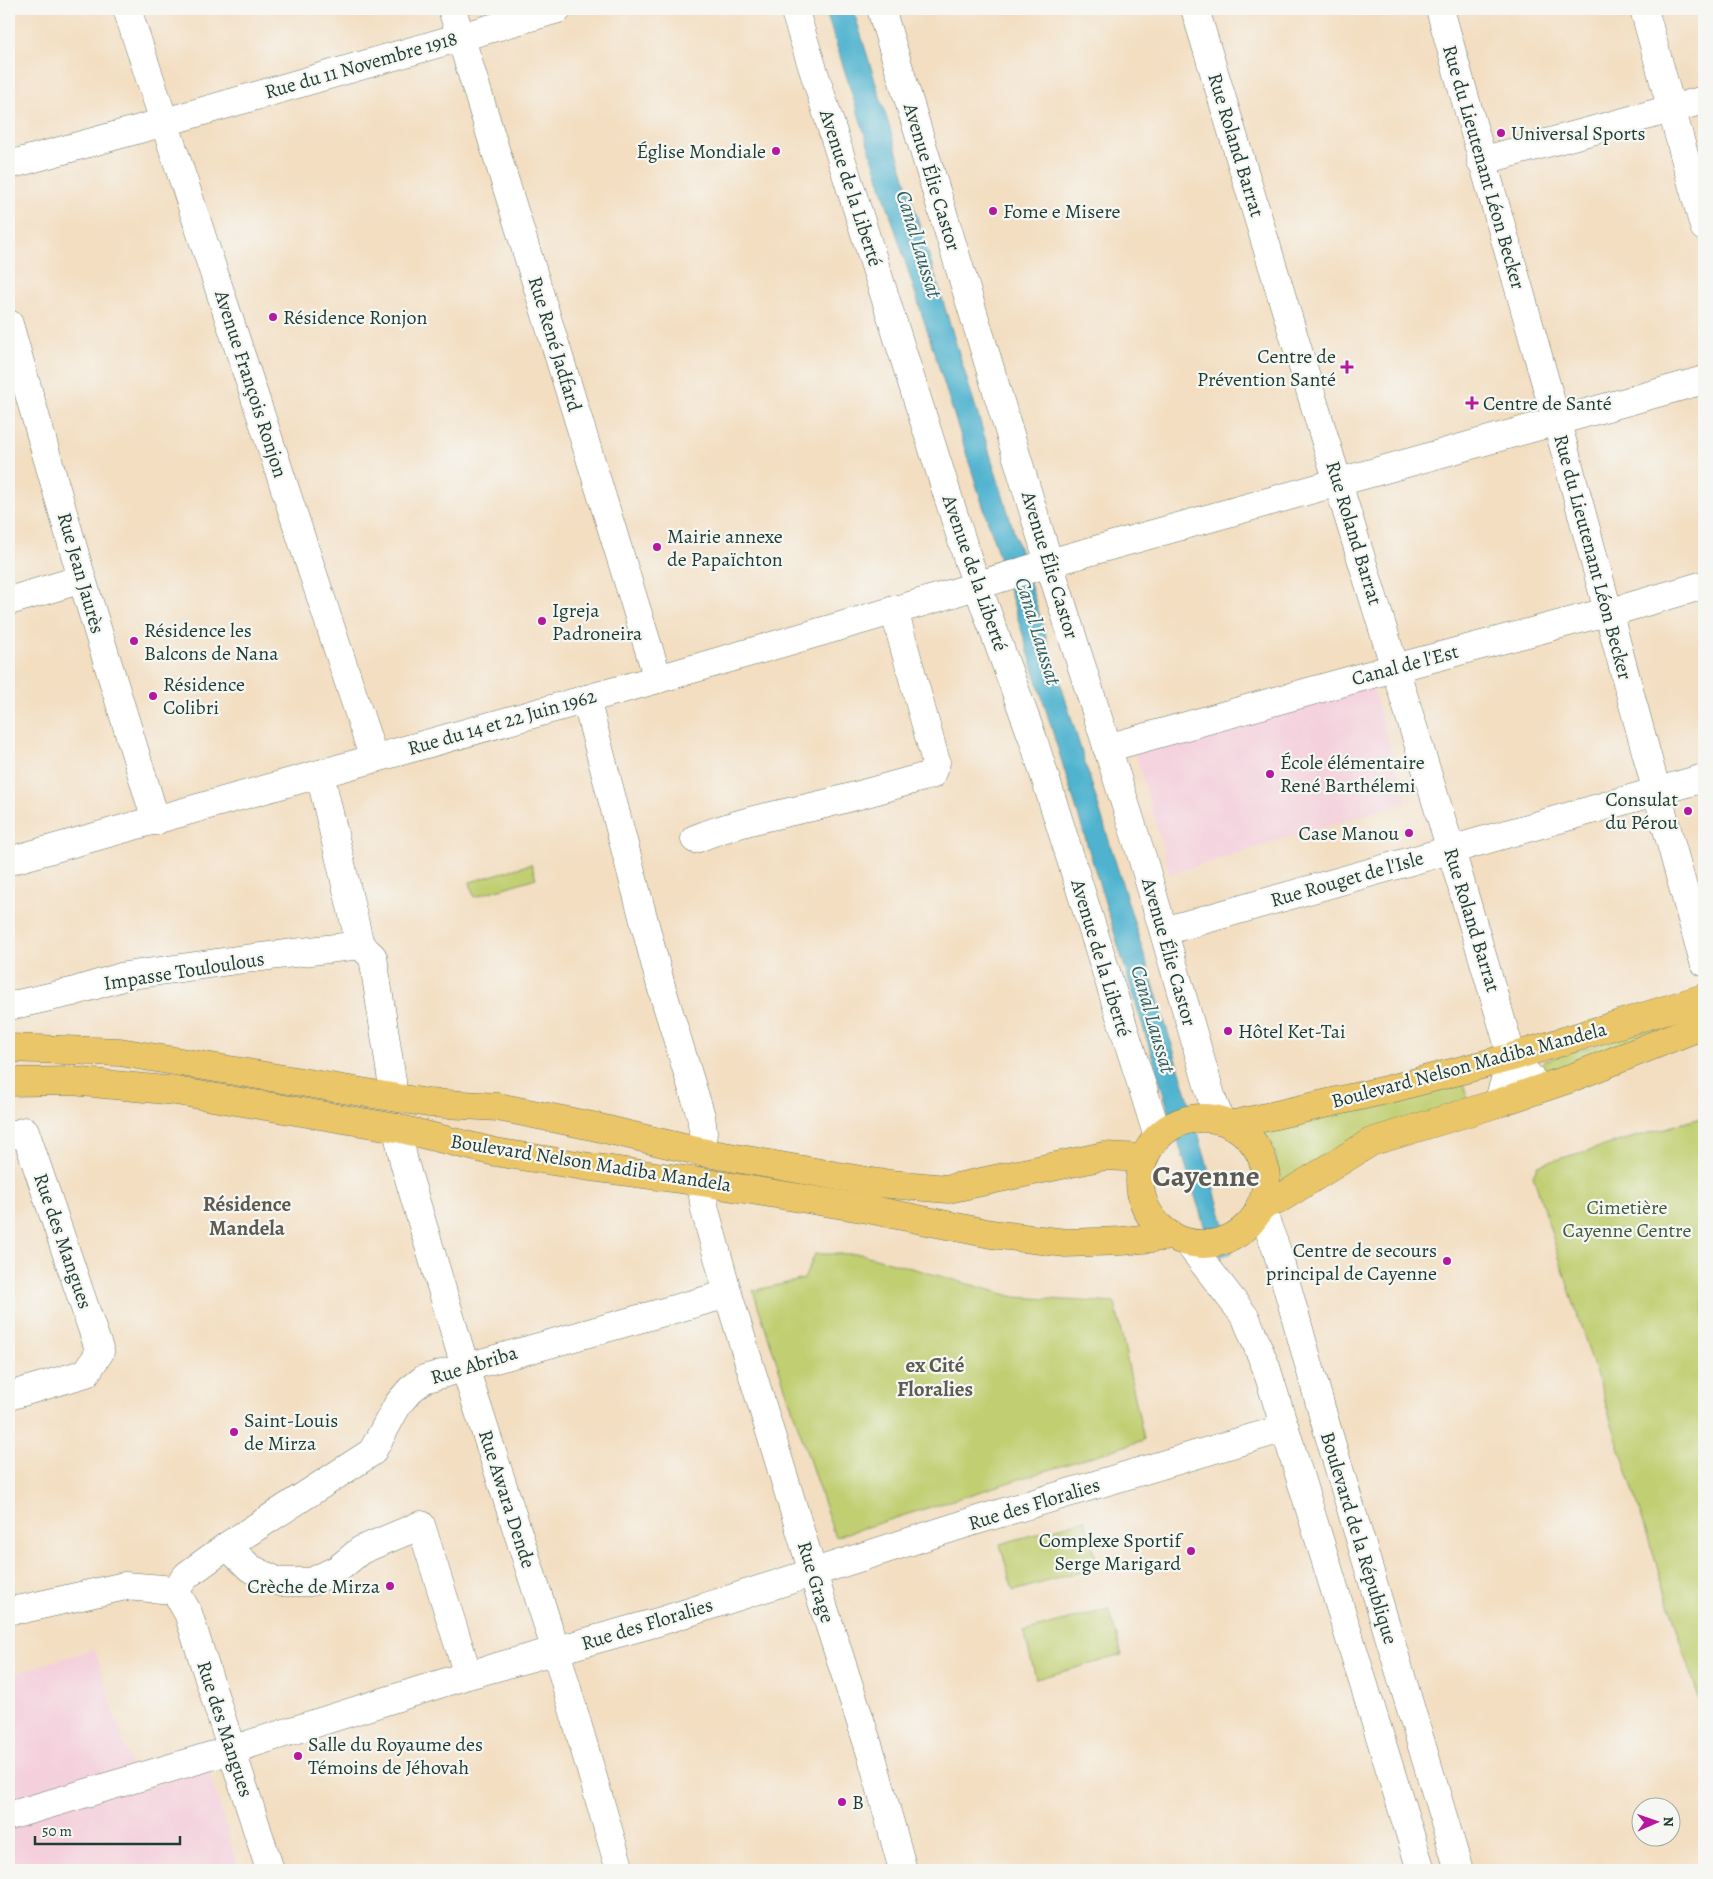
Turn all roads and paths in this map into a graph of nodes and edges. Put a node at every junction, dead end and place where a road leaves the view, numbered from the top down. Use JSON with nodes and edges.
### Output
{"nodes":[{"id":1,"x":127,"y":9,"type":"edge"},
{"id":2,"x":452,"y":9,"type":"edge"},
{"id":3,"x":558,"y":9,"type":"edge"},
{"id":4,"x":794,"y":9,"type":"edge"},
{"id":5,"x":881,"y":9,"type":"edge"},
{"id":6,"x":1195,"y":9,"type":"edge"},
{"id":7,"x":1440,"y":9,"type":"edge"},
{"id":8,"x":1644,"y":9,"type":"edge"},
{"id":9,"x":460,"y":36,"type":"junction"},
{"id":10,"x":1704,"y":100,"type":"edge"},
{"id":11,"x":1671,"y":108,"type":"junction"},
{"id":12,"x":165,"y":122,"type":"junction"},
{"id":13,"x":1481,"y":161,"type":"junction"},
{"id":14,"x":9,"y":165,"type":"edge"},
{"id":15,"x":1704,"y":227,"type":"edge"},
{"id":16,"x":9,"y":324,"type":"edge"},
{"id":17,"x":1704,"y":380,"type":"edge"},
{"id":18,"x":1556,"y":420,"type":"junction"},
{"id":19,"x":1338,"y":483,"type":"junction"},
{"id":20,"x":1040,"y":566,"type":"junction"},
{"id":21,"x":82,"y":579,"type":"junction"},
{"id":22,"x":986,"y":583,"type":"junction"},
{"id":23,"x":1704,"y":585,"type":"edge"},
{"id":24,"x":9,"y":601,"type":"edge"},
{"id":25,"x":894,"y":610,"type":"junction"},
{"id":26,"x":1608,"y":613,"type":"junction"},
{"id":27,"x":1395,"y":668,"type":"junction"},
{"id":28,"x":658,"y":679,"type":"junction"},
{"id":29,"x":586,"y":699,"type":"junction"},
{"id":30,"x":1107,"y":748,"type":"junction"},
{"id":31,"x":374,"y":759,"type":"junction"},
{"id":32,"x":320,"y":774,"type":"junction"},
{"id":33,"x":1704,"y":778,"type":"edge"},
{"id":34,"x":1656,"y":791,"type":"junction"},
{"id":35,"x":156,"y":820,"type":"junction"},
{"id":36,"x":694,"y":839,"type":"dead end"},
{"id":37,"x":1451,"y":850,"type":"junction"},
{"id":38,"x":9,"y":861,"type":"edge"},
{"id":39,"x":1164,"y":931,"type":"junction"},
{"id":40,"x":360,"y":945,"type":"junction"},
{"id":41,"x":1704,"y":962,"type":"edge"},
{"id":42,"x":1704,"y":998,"type":"edge"},
{"id":43,"x":9,"y":1006,"type":"edge"},
{"id":44,"x":1704,"y":1025,"type":"edge"},
{"id":45,"x":9,"y":1048,"type":"edge"},
{"id":46,"x":1512,"y":1057,"type":"junction"},
{"id":47,"x":9,"y":1082,"type":"edge"},
{"id":48,"x":1539,"y":1088,"type":"junction"},
{"id":49,"x":392,"y":1097,"type":"junction"},
{"id":50,"x":1498,"y":1103,"type":"junction"},
{"id":51,"x":1219,"y":1121,"type":"junction"},
{"id":52,"x":397,"y":1128,"type":"junction"},
{"id":53,"x":17,"y":1133,"type":"edge"},
{"id":54,"x":1157,"y":1141,"type":"junction"},
{"id":55,"x":701,"y":1152,"type":"junction"},
{"id":56,"x":701,"y":1182,"type":"junction"},
{"id":57,"x":1260,"y":1206,"type":"junction"},
{"id":58,"x":1188,"y":1241,"type":"junction"},
{"id":59,"x":728,"y":1294,"type":"junction"},
{"id":60,"x":466,"y":1366,"type":"junction"},
{"id":61,"x":9,"y":1396,"type":"edge"},
{"id":62,"x":1285,"y":1428,"type":"junction"},
{"id":63,"x":227,"y":1546,"type":"junction"},
{"id":64,"x":813,"y":1573,"type":"junction"},
{"id":65,"x":175,"y":1590,"type":"junction"},
{"id":66,"x":9,"y":1610,"type":"edge"},
{"id":67,"x":556,"y":1651,"type":"junction"},
{"id":68,"x":468,"y":1675,"type":"junction"},
{"id":69,"x":232,"y":1750,"type":"junction"},
{"id":70,"x":9,"y":1816,"type":"edge"},
{"id":71,"x":270,"y":1870,"type":"edge"},
{"id":72,"x":620,"y":1870,"type":"edge"},
{"id":73,"x":903,"y":1870,"type":"edge"},
{"id":74,"x":1421,"y":1870,"type":"edge"},
{"id":75,"x":1459,"y":1870,"type":"edge"}],
"edges":[{"from":1,"to":12,"type":"street","name":"Avenue François Ronjon"},
{"from":2,"to":9,"type":"street","name":"Rue René Jadfard"},
{"from":3,"to":9,"type":"street","name":"Rue du 11 Novembre 1918"},
{"from":4,"to":22,"type":"street","name":"Avenue de la Liberté"},
{"from":5,"to":20,"type":"street","name":"Avenue Élie Castor"},
{"from":6,"to":19,"type":"street","name":"Rue Roland Barrat"},
{"from":7,"to":13,"type":"street","name":"Rue du Lieutenant Léon Becker"},
{"from":8,"to":11,"type":"street"},
{"from":9,"to":12,"type":"street","name":"Rue du 11 Novembre 1918"},
{"from":9,"to":28,"type":"street","name":"Rue René Jadfard"},
{"from":10,"to":11,"type":"street"},
{"from":11,"to":13,"type":"street"},
{"from":11,"to":15,"type":"street"},
{"from":12,"to":14,"type":"street","name":"Rue du 11 Novembre 1918"},
{"from":12,"to":31,"type":"street","name":"Avenue François Ronjon"},
{"from":13,"to":18,"type":"street","name":"Rue du Lieutenant Léon Becker"},
{"from":16,"to":21,"type":"street","name":"Rue Jean Jaurès"},
{"from":17,"to":18,"type":"street","name":"Rue du 14 et 22 Juin 1962"},
{"from":18,"to":19,"type":"street","name":"Rue du 14 et 22 Juin 1962"},
{"from":18,"to":26,"type":"street","name":"Rue du Lieutenant Léon Becker"},
{"from":19,"to":20,"type":"street","name":"Rue du 14 et 22 Juin 1962"},
{"from":19,"to":27,"type":"street","name":"Rue Roland Barrat"},
{"from":20,"to":22,"type":"street","name":"Rue du 14 et 22 Juin 1962"},
{"from":20,"to":30,"type":"street","name":"Avenue Élie Castor"},
{"from":21,"to":24,"type":"street"},
{"from":21,"to":35,"type":"street","name":"Rue Jean Jaurès"},
{"from":22,"to":25,"type":"street","name":"Rue du 14 et 22 Juin 1962"},
{"from":22,"to":54,"type":"street","name":"Avenue de la Liberté"},
{"from":23,"to":26,"type":"street","name":"Canal de l'Est"},
{"from":25,"to":28,"type":"street","name":"Rue du 14 et 22 Juin 1962"},
{"from":25,"to":36,"type":"street"},
{"from":26,"to":27,"type":"street","name":"Canal de l'Est"},
{"from":26,"to":34,"type":"street","name":"Rue du Lieutenant Léon Becker"},
{"from":27,"to":30,"type":"street","name":"Canal de l'Est"},
{"from":27,"to":37,"type":"street","name":"Rue Roland Barrat"},
{"from":28,"to":29,"type":"street","name":"Rue du 14 et 22 Juin 1962"},
{"from":29,"to":31,"type":"street","name":"Rue du 14 et 22 Juin 1962"},
{"from":29,"to":55,"type":"street"},
{"from":30,"to":39,"type":"street","name":"Avenue Élie Castor"},
{"from":31,"to":32,"type":"street","name":"Rue du 14 et 22 Juin 1962"},
{"from":32,"to":35,"type":"street","name":"Rue du 14 et 22 Juin 1962"},
{"from":32,"to":40,"type":"street"},
{"from":33,"to":34,"type":"street","name":"Rue Rouget de l'Isle"},
{"from":34,"to":37,"type":"street","name":"Rue Rouget de l'Isle"},
{"from":34,"to":41,"type":"street","name":"Rue du Lieutenant Léon Becker"},
{"from":35,"to":38,"type":"street","name":"Rue du 14 et 22 Juin 1962"},
{"from":37,"to":39,"type":"street","name":"Rue Rouget de l'Isle"},
{"from":37,"to":46,"type":"street","name":"Rue Roland Barrat"},
{"from":39,"to":51,"type":"street","name":"Avenue Élie Castor"},
{"from":40,"to":43,"type":"street","name":"Impasse Touloulous"},
{"from":40,"to":49,"type":"street"},
{"from":42,"to":46,"type":"main road","name":"Boulevard Nelson Madiba Mandela"},
{"from":44,"to":48,"type":"main road","name":"Boulevard Nelson Madiba Mandela"},
{"from":45,"to":49,"type":"main road","name":"Boulevard Nelson Madiba Mandela"},
{"from":46,"to":48,"type":"street","name":"Rue Roland Barrat"},
{"from":46,"to":50,"type":"street"},
{"from":46,"to":51,"type":"main road","name":"Boulevard Nelson Madiba Mandela"},
{"from":47,"to":52,"type":"main road","name":"Boulevard Nelson Madiba Mandela"},
{"from":48,"to":50,"type":"main road","name":"Boulevard Nelson Madiba Mandela"},
{"from":49,"to":55,"type":"main road","name":"Boulevard Nelson Madiba Mandela"},
{"from":50,"to":57,"type":"main road","name":"Boulevard Nelson Madiba Mandela"},
{"from":51,"to":54,"type":"main road"},
{"from":51,"to":57,"type":"main road"},
{"from":52,"to":56,"type":"main road","name":"Boulevard Nelson Madiba Mandela"},
{"from":52,"to":60,"type":"street","name":"Rue Awara Dende"},
{"from":53,"to":61,"type":"street","name":"Rue des Mangues"},
{"from":54,"to":55,"type":"main road","name":"Boulevard Nelson Madiba Mandela"},
{"from":54,"to":58,"type":"main road"},
{"from":56,"to":58,"type":"main road","name":"Boulevard Nelson Madiba Mandela"},
{"from":56,"to":59,"type":"street","name":"Rue Grage"},
{"from":57,"to":58,"type":"main road"},
{"from":57,"to":75,"type":"street","name":"Boulevard de la République"},
{"from":58,"to":62,"type":"street","name":"Boulevard de la République"},
{"from":59,"to":60,"type":"street","name":"Rue Abriba"},
{"from":59,"to":64,"type":"street","name":"Rue Grage"},
{"from":60,"to":63,"type":"street","name":"Rue Abriba"},
{"from":60,"to":67,"type":"street","name":"Rue Awara Dende"},
{"from":62,"to":64,"type":"street","name":"Rue des Floralies"},
{"from":62,"to":74,"type":"street","name":"Boulevard de la République"},
{"from":63,"to":65,"type":"street","name":"Rue Abriba"},
{"from":63,"to":68,"type":"street"},
{"from":64,"to":67,"type":"street","name":"Rue des Floralies"},
{"from":64,"to":73,"type":"street","name":"Rue Grage"},
{"from":65,"to":66,"type":"street"},
{"from":65,"to":69,"type":"street","name":"Rue des Mangues"},
{"from":67,"to":68,"type":"street","name":"Rue des Floralies"},
{"from":67,"to":72,"type":"street","name":"Rue Awara Dende"},
{"from":68,"to":69,"type":"street","name":"Rue des Floralies"},
{"from":69,"to":70,"type":"street","name":"Rue des Floralies"},
{"from":69,"to":71,"type":"street","name":"Rue des Mangues"}]}
